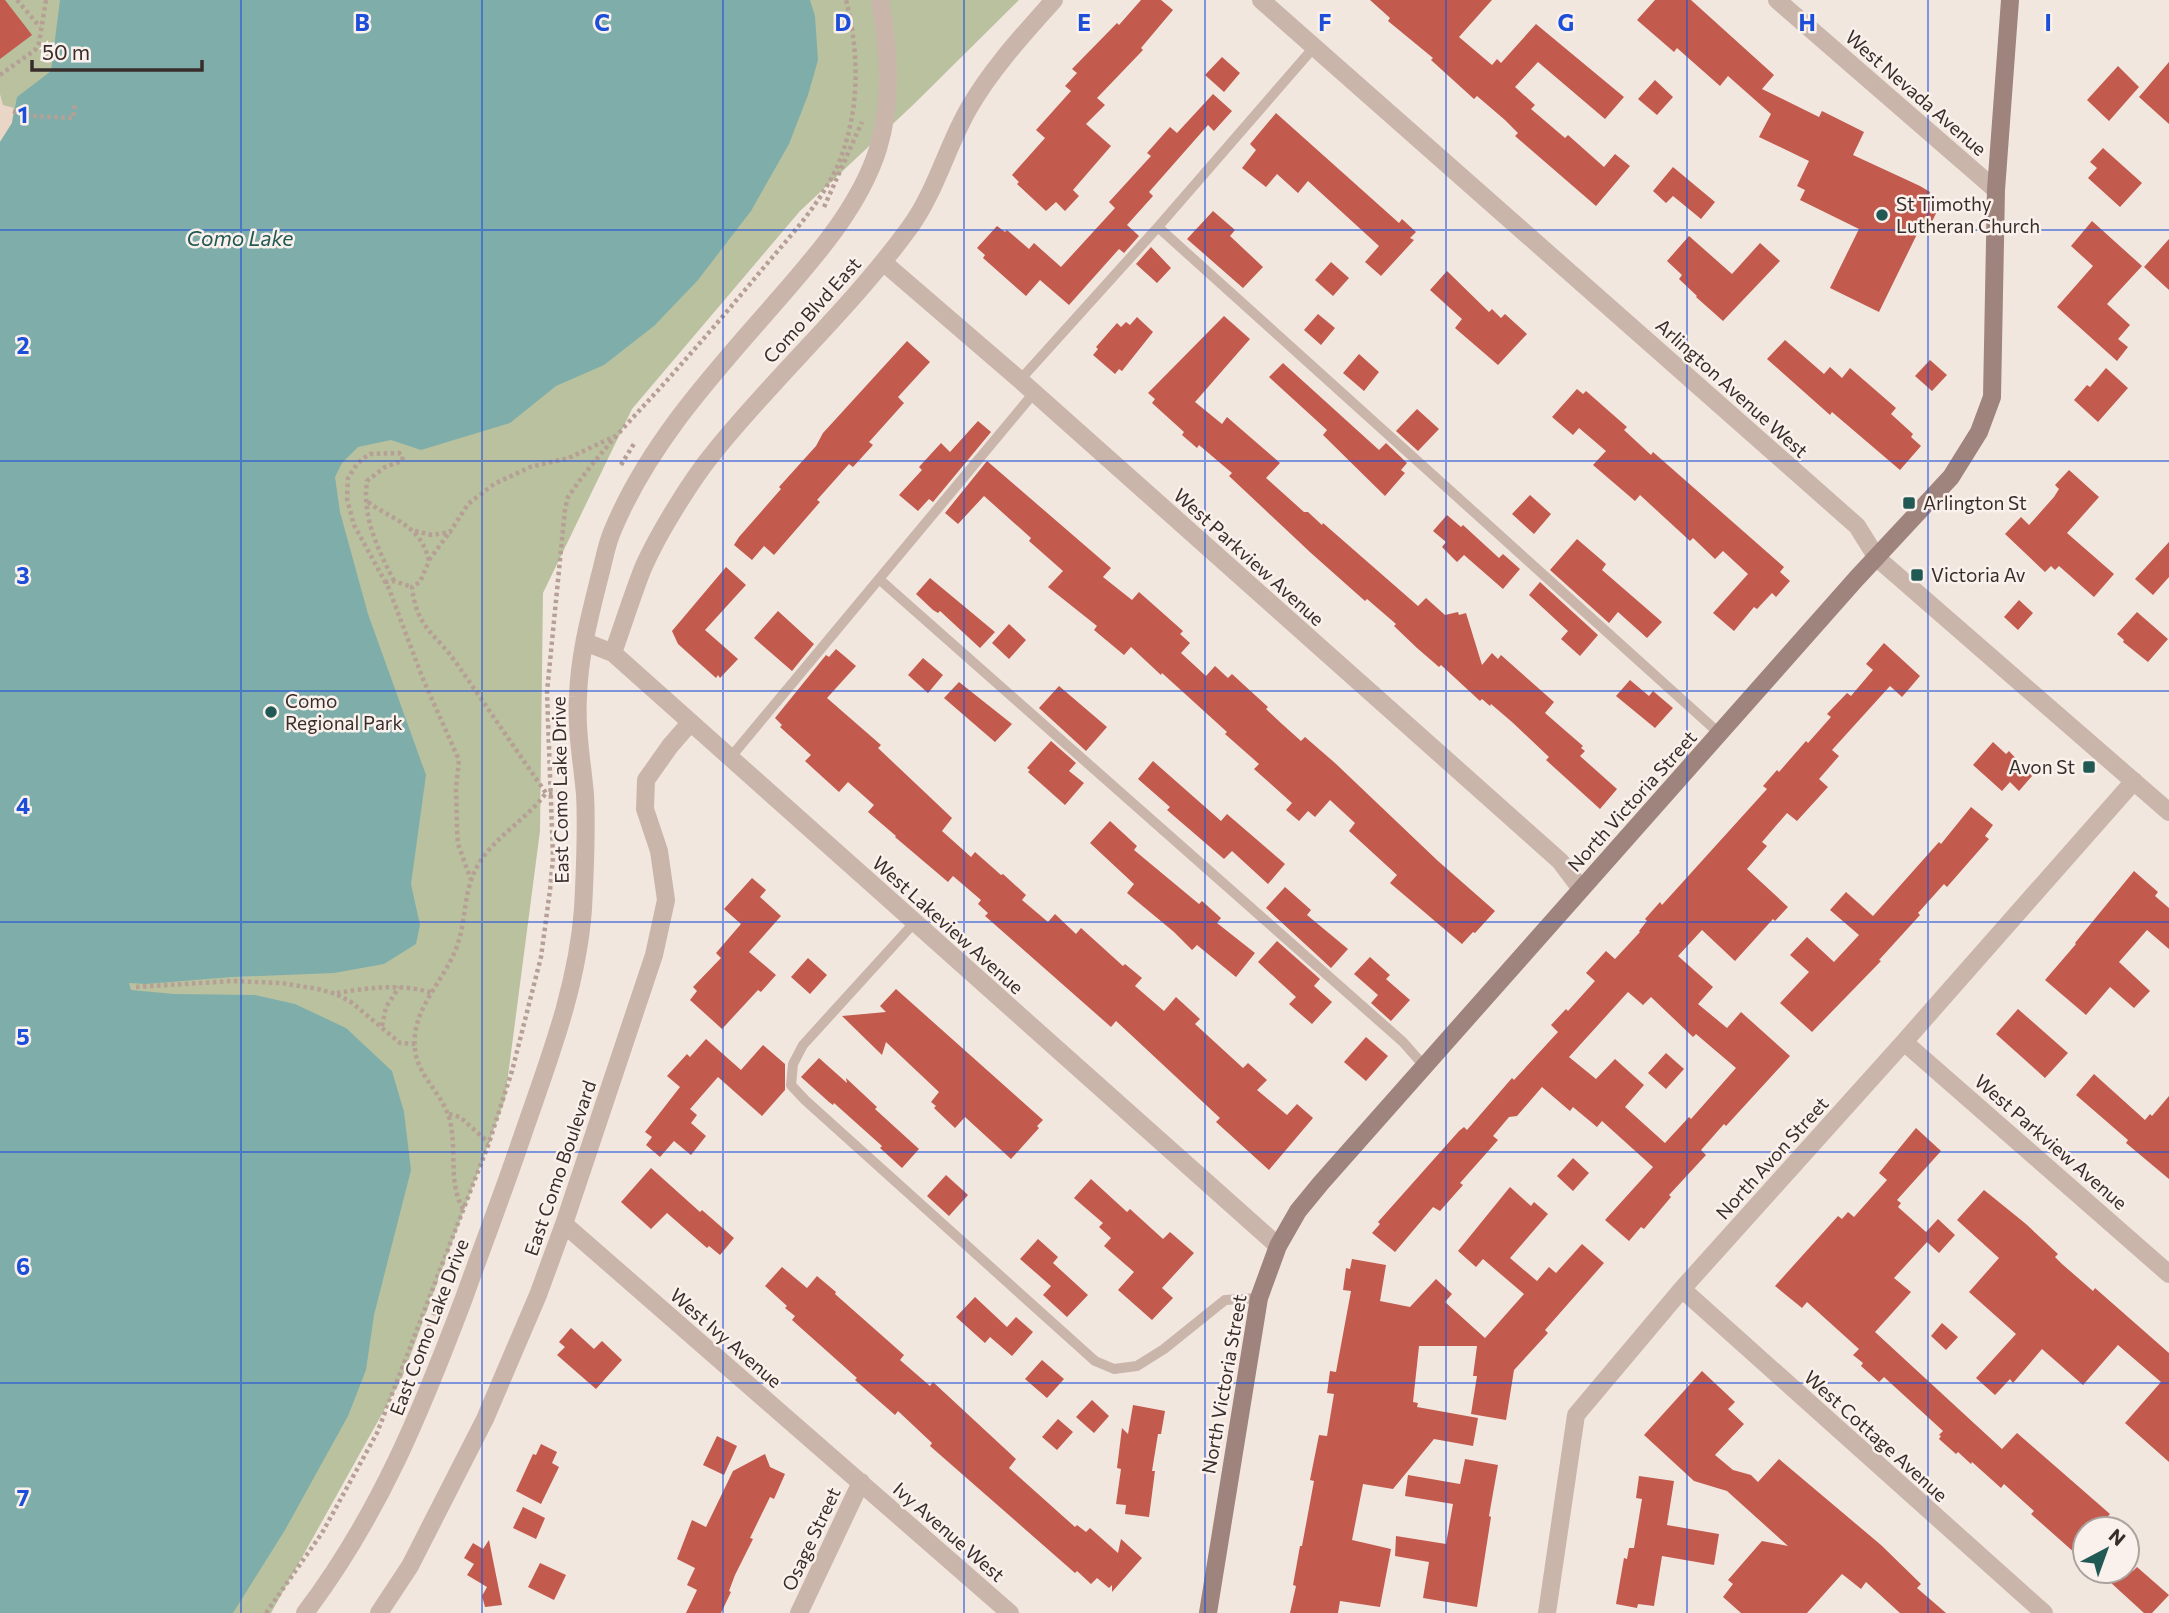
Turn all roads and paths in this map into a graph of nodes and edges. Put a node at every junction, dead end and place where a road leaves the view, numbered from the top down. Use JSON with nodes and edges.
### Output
{"nodes":[{"id":1,"x":17,"y":0,"type":"edge"},
{"id":2,"x":46,"y":0,"type":"edge"},
{"id":3,"x":880,"y":0,"type":"edge"},
{"id":4,"x":1054,"y":0,"type":"edge"},
{"id":5,"x":1261,"y":0,"type":"edge"},
{"id":6,"x":1777,"y":0,"type":"edge"},
{"id":7,"x":2011,"y":0,"type":"edge"},
{"id":8,"x":41,"y":28,"type":"junction"},
{"id":9,"x":1315,"y":46,"type":"junction"},
{"id":10,"x":0,"y":75,"type":"edge"},
{"id":11,"x":75,"y":102,"type":"dead end"},
{"id":12,"x":13,"y":111,"type":"dead end"},
{"id":13,"x":1996,"y":190,"type":"junction"},
{"id":14,"x":1158,"y":228,"type":"junction"},
{"id":15,"x":883,"y":262,"type":"junction"},
{"id":16,"x":1020,"y":380,"type":"junction"},
{"id":17,"x":1033,"y":394,"type":"junction"},
{"id":18,"x":618,"y":434,"type":"dead end"},
{"id":19,"x":368,"y":502,"type":"junction"},
{"id":20,"x":414,"y":530,"type":"junction"},
{"id":21,"x":450,"y":533,"type":"junction"},
{"id":22,"x":1877,"y":558,"type":"junction"},
{"id":23,"x":429,"y":561,"type":"junction"},
{"id":24,"x":878,"y":579,"type":"junction"},
{"id":25,"x":394,"y":581,"type":"junction"},
{"id":26,"x":385,"y":582,"type":"junction"},
{"id":27,"x":412,"y":587,"type":"junction"},
{"id":28,"x":585,"y":642,"type":"junction"},
{"id":29,"x":613,"y":653,"type":"junction"},
{"id":30,"x":690,"y":723,"type":"junction"},
{"id":31,"x":1720,"y":734,"type":"junction"},
{"id":32,"x":730,"y":758,"type":"junction"},
{"id":33,"x":2134,"y":781,"type":"junction"},
{"id":34,"x":545,"y":793,"type":"junction"},
{"id":35,"x":564,"y":793,"type":"dead end"},
{"id":36,"x":2169,"y":812,"type":"edge"},
{"id":37,"x":471,"y":880,"type":"junction"},
{"id":38,"x":1581,"y":889,"type":"junction"},
{"id":39,"x":914,"y":923,"type":"junction"},
{"id":40,"x":136,"y":987,"type":"dead end"},
{"id":41,"x":399,"y":987,"type":"junction"},
{"id":42,"x":432,"y":993,"type":"junction"},
{"id":43,"x":336,"y":994,"type":"junction"},
{"id":44,"x":382,"y":1027,"type":"junction"},
{"id":45,"x":1904,"y":1042,"type":"junction"},
{"id":46,"x":415,"y":1044,"type":"junction"},
{"id":47,"x":1425,"y":1068,"type":"junction"},
{"id":48,"x":449,"y":1114,"type":"junction"},
{"id":49,"x":489,"y":1143,"type":"dead end"},
{"id":50,"x":463,"y":1209,"type":"dead end"},
{"id":51,"x":564,"y":1224,"type":"junction"},
{"id":52,"x":1278,"y":1246,"type":"junction"},
{"id":53,"x":2169,"y":1274,"type":"edge"},
{"id":54,"x":1682,"y":1289,"type":"junction"},
{"id":55,"x":1259,"y":1298,"type":"junction"},
{"id":56,"x":861,"y":1482,"type":"junction"},
{"id":57,"x":305,"y":1613,"type":"edge"},
{"id":58,"x":379,"y":1613,"type":"edge"},
{"id":59,"x":799,"y":1613,"type":"edge"},
{"id":60,"x":1010,"y":1613,"type":"edge"},
{"id":61,"x":1208,"y":1613,"type":"edge"},
{"id":62,"x":1547,"y":1613,"type":"edge"},
{"id":63,"x":2044,"y":1613,"type":"edge"}],
"edges":[{"from":1,"to":8,"type":"path"},
{"from":2,"to":8,"type":"path"},
{"from":3,"to":28,"type":"street","name":"East Como Lake Drive"},
{"from":4,"to":15,"type":"street","name":"Como Blvd East"},
{"from":5,"to":9,"type":"street","name":"Arlington Avenue West"},
{"from":6,"to":13,"type":"street","name":"West Nevada Avenue"},
{"from":7,"to":13,"type":"street","name":"North Victoria Street"},
{"from":8,"to":10,"type":"path"},
{"from":9,"to":14,"type":"lane"},
{"from":9,"to":22,"type":"street","name":"Arlington Avenue West"},
{"from":11,"to":12,"type":"path"},
{"from":13,"to":22,"type":"street","name":"North Victoria Street"},
{"from":14,"to":16,"type":"lane"},
{"from":14,"to":31,"type":"lane"},
{"from":15,"to":16,"type":"street","name":"West Parkview Avenue"},
{"from":15,"to":29,"type":"street","name":"Como Blvd East"},
{"from":16,"to":17,"type":"street","name":"West Parkview Avenue"},
{"from":17,"to":24,"type":"lane"},
{"from":17,"to":38,"type":"street","name":"West Parkview Avenue"},
{"from":18,"to":21,"type":"path"},
{"from":19,"to":20,"type":"path"},
{"from":19,"to":25,"type":"path"},
{"from":19,"to":26,"type":"path"},
{"from":20,"to":21,"type":"path"},
{"from":20,"to":23,"type":"path"},
{"from":21,"to":23,"type":"path"},
{"from":22,"to":31,"type":"street","name":"North Victoria Street"},
{"from":22,"to":33,"type":"street","name":"Arlington Avenue West"},
{"from":23,"to":27,"type":"path"},
{"from":24,"to":32,"type":"lane"},
{"from":24,"to":47,"type":"lane"},
{"from":25,"to":26,"type":"path"},
{"from":25,"to":27,"type":"path"},
{"from":26,"to":37,"type":"path"},
{"from":27,"to":34,"type":"path"},
{"from":28,"to":29,"type":"street","name":"West Lakeview Avenue"},
{"from":28,"to":57,"type":"street","name":"East Como Lake Drive"},
{"from":29,"to":30,"type":"street","name":"West Lakeview Avenue"},
{"from":30,"to":32,"type":"street","name":"West Lakeview Avenue"},
{"from":30,"to":51,"type":"street","name":"East Como Boulevard"},
{"from":31,"to":38,"type":"street","name":"North Victoria Street"},
{"from":32,"to":39,"type":"street","name":"West Lakeview Avenue"},
{"from":33,"to":36,"type":"street","name":"Arlington Avenue West"},
{"from":33,"to":45,"type":"street","name":"North Avon Street"},
{"from":34,"to":35,"type":"path"},
{"from":34,"to":37,"type":"path"},
{"from":37,"to":42,"type":"path"},
{"from":38,"to":47,"type":"street","name":"North Victoria Street"},
{"from":39,"to":52,"type":"street","name":"West Lakeview Avenue"},
{"from":39,"to":55,"type":"lane"},
{"from":40,"to":43,"type":"path"},
{"from":41,"to":42,"type":"path"},
{"from":41,"to":43,"type":"path"},
{"from":41,"to":44,"type":"path"},
{"from":42,"to":46,"type":"path"},
{"from":43,"to":44,"type":"path"},
{"from":44,"to":46,"type":"path"},
{"from":45,"to":53,"type":"street","name":"West Parkview Avenue"},
{"from":45,"to":54,"type":"street","name":"North Avon Street"},
{"from":46,"to":48,"type":"path"},
{"from":47,"to":52,"type":"street","name":"North Victoria Street"},
{"from":48,"to":49,"type":"path"},
{"from":48,"to":50,"type":"path"},
{"from":51,"to":56,"type":"street","name":"West Ivy Avenue"},
{"from":51,"to":58,"type":"street","name":"East Como Boulevard"},
{"from":52,"to":55,"type":"street","name":"North Victoria Street"},
{"from":54,"to":62,"type":"street","name":"North Avon Street"},
{"from":54,"to":63,"type":"street","name":"West Cottage Avenue"},
{"from":55,"to":61,"type":"street","name":"North Victoria Street"},
{"from":56,"to":59,"type":"street","name":"Osage Street"},
{"from":56,"to":60,"type":"street","name":"Ivy Avenue West"}]}
